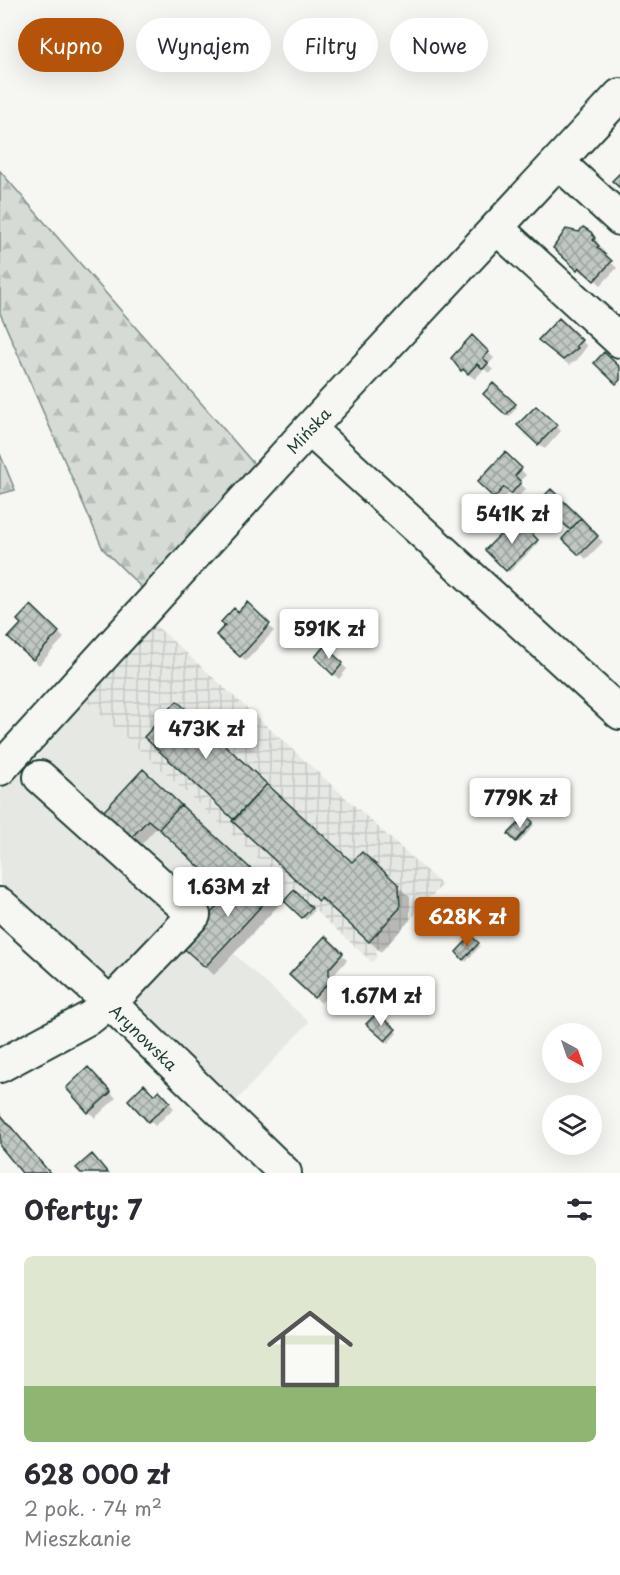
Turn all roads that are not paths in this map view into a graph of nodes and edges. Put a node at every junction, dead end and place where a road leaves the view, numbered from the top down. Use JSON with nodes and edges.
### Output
{"nodes":[{"id":1,"x":620,"y":95,"type":"edge"},
{"id":2,"x":558,"y":162,"type":"junction"},
{"id":3,"x":620,"y":219,"type":"edge"},
{"id":4,"x":497,"y":228,"type":"junction"},
{"id":5,"x":620,"y":341,"type":"edge"},
{"id":6,"x":309,"y":429,"type":"junction"},
{"id":7,"x":620,"y":713,"type":"edge"},
{"id":8,"x":0,"y":769,"type":"edge"},
{"id":9,"x":40,"y":777,"type":"dead end"},
{"id":10,"x":0,"y":904,"type":"edge"},
{"id":11,"x":109,"y":1002,"type":"junction"},
{"id":12,"x":0,"y":1066,"type":"edge"},
{"id":13,"x":285,"y":1173,"type":"edge"}],
"edges":[{"from":1,"to":2,"type":"street","name":"Mińska"},
{"from":2,"to":3,"type":"street"},
{"from":2,"to":4,"type":"street","name":"Mińska"},
{"from":4,"to":5,"type":"street"},
{"from":4,"to":6,"type":"street","name":"Mińska"},
{"from":6,"to":7,"type":"street"},
{"from":6,"to":8,"type":"street","name":"Mińska"},
{"from":9,"to":11,"type":"street"},
{"from":10,"to":11,"type":"street","name":"Arynowska"},
{"from":11,"to":12,"type":"street"},
{"from":11,"to":13,"type":"street","name":"Arynowska"}]}
